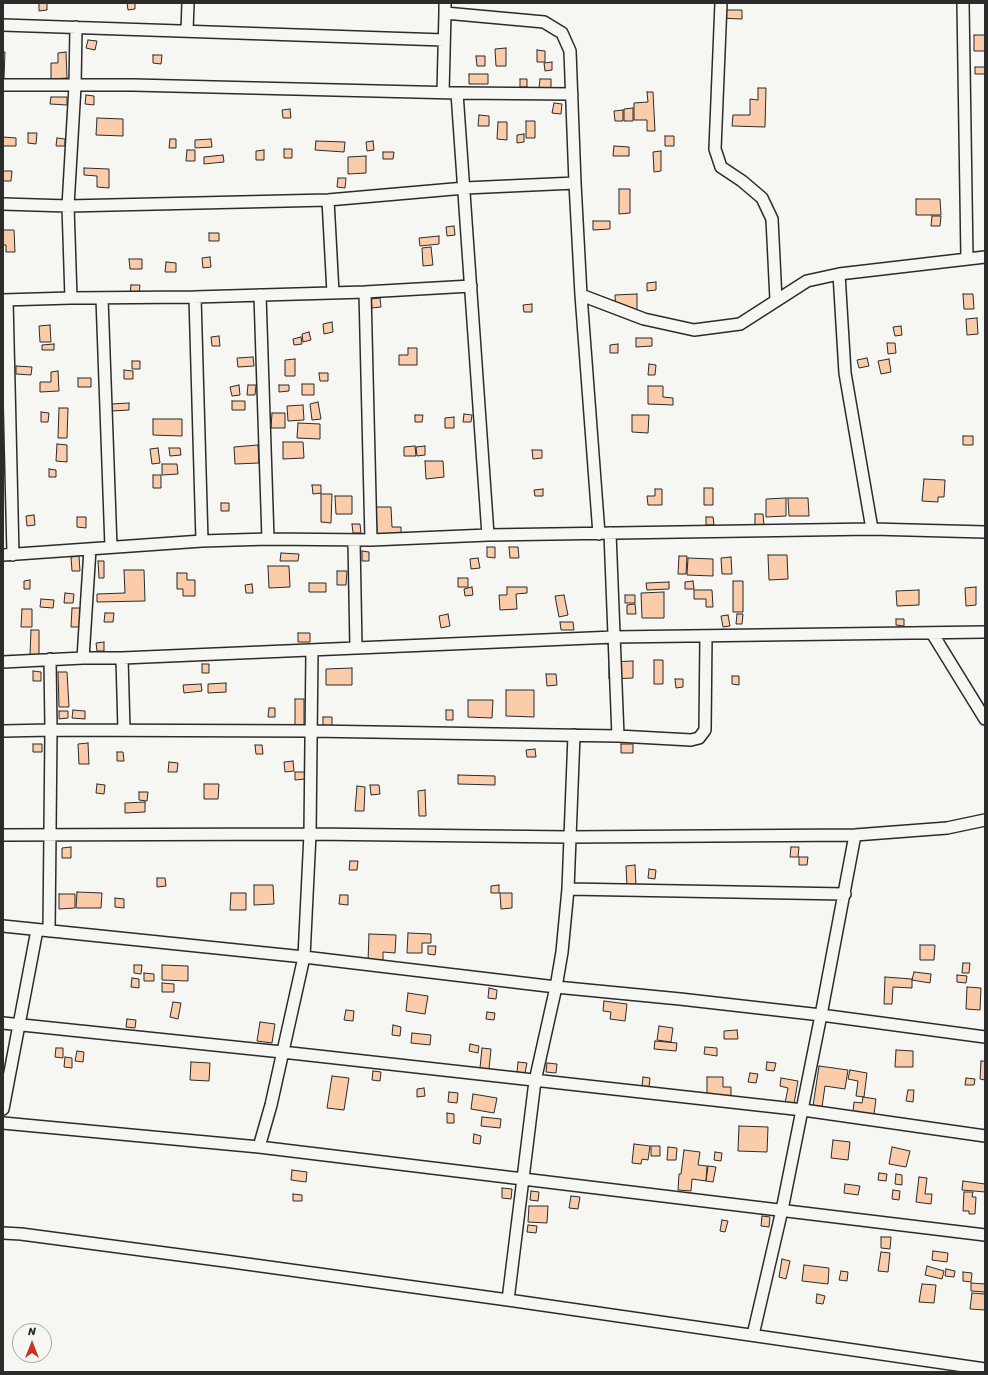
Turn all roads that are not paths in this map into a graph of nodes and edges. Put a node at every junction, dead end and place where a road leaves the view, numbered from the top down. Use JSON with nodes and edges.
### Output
{"nodes":[{"id":1,"x":188,"y":3,"type":"edge"},
{"id":2,"x":720,"y":3,"type":"edge"},
{"id":3,"x":964,"y":3,"type":"edge"},
{"id":4,"x":445,"y":8,"type":"edge"},
{"id":5,"x":3,"y":25,"type":"edge"},
{"id":6,"x":76,"y":28,"type":"junction"},
{"id":7,"x":187,"y":31,"type":"junction"},
{"id":8,"x":444,"y":40,"type":"junction"},
{"id":9,"x":3,"y":85,"type":"edge"},
{"id":10,"x":75,"y":86,"type":"junction"},
{"id":11,"x":443,"y":92,"type":"junction"},
{"id":12,"x":457,"y":93,"type":"junction"},
{"id":13,"x":572,"y":94,"type":"junction"},
{"id":14,"x":575,"y":183,"type":"junction"},
{"id":15,"x":465,"y":188,"type":"junction"},
{"id":16,"x":328,"y":200,"type":"junction"},
{"id":17,"x":3,"y":204,"type":"edge"},
{"id":18,"x":68,"y":206,"type":"junction"},
{"id":19,"x":985,"y":257,"type":"edge"},
{"id":20,"x":967,"y":259,"type":"junction"},
{"id":21,"x":839,"y":274,"type":"junction"},
{"id":22,"x":471,"y":286,"type":"junction"},
{"id":23,"x":365,"y":292,"type":"junction"},
{"id":24,"x":332,"y":293,"type":"junction"},
{"id":25,"x":260,"y":295,"type":"junction"},
{"id":26,"x":582,"y":295,"type":"junction"},
{"id":27,"x":195,"y":297,"type":"junction"},
{"id":28,"x":71,"y":298,"type":"junction"},
{"id":29,"x":102,"y":298,"type":"junction"},
{"id":30,"x":5,"y":300,"type":"edge"},
{"id":31,"x":776,"y":300,"type":"junction"},
{"id":32,"x":872,"y":529,"type":"junction"},
{"id":33,"x":985,"y":532,"type":"edge"},
{"id":34,"x":604,"y":533,"type":"junction"},
{"id":35,"x":488,"y":535,"type":"junction"},
{"id":36,"x":268,"y":539,"type":"junction"},
{"id":37,"x":354,"y":540,"type":"junction"},
{"id":38,"x":371,"y":540,"type":"junction"},
{"id":39,"x":202,"y":541,"type":"junction"},
{"id":40,"x":111,"y":547,"type":"junction"},
{"id":41,"x":90,"y":549,"type":"junction"},
{"id":42,"x":8,"y":555,"type":"edge"},
{"id":43,"x":985,"y":632,"type":"edge"},
{"id":44,"x":932,"y":633,"type":"junction"},
{"id":45,"x":706,"y":636,"type":"junction"},
{"id":46,"x":614,"y":637,"type":"junction"},
{"id":47,"x":356,"y":648,"type":"junction"},
{"id":48,"x":312,"y":650,"type":"junction"},
{"id":49,"x":83,"y":658,"type":"junction"},
{"id":50,"x":122,"y":658,"type":"junction"},
{"id":51,"x":50,"y":659,"type":"junction"},
{"id":52,"x":3,"y":662,"type":"edge"},
{"id":53,"x":985,"y":719,"type":"edge"},
{"id":54,"x":51,"y":730,"type":"junction"},
{"id":55,"x":124,"y":730,"type":"junction"},
{"id":56,"x":3,"y":731,"type":"edge"},
{"id":57,"x":311,"y":731,"type":"junction"},
{"id":58,"x":574,"y":735,"type":"junction"},
{"id":59,"x":618,"y":736,"type":"junction"},
{"id":60,"x":985,"y":820,"type":"edge"},
{"id":61,"x":310,"y":834,"type":"junction"},
{"id":62,"x":3,"y":835,"type":"edge"},
{"id":63,"x":50,"y":835,"type":"junction"},
{"id":64,"x":855,"y":835,"type":"junction"},
{"id":65,"x":569,"y":837,"type":"junction"},
{"id":66,"x":568,"y":889,"type":"junction"},
{"id":67,"x":845,"y":894,"type":"junction"},
{"id":68,"x":3,"y":926,"type":"edge"},
{"id":69,"x":37,"y":930,"type":"junction"},
{"id":70,"x":49,"y":931,"type":"junction"},
{"id":71,"x":304,"y":958,"type":"junction"},
{"id":72,"x":556,"y":986,"type":"junction"},
{"id":73,"x":822,"y":1015,"type":"junction"},
{"id":74,"x":3,"y":1023,"type":"edge"},
{"id":75,"x":18,"y":1025,"type":"junction"},
{"id":76,"x":985,"y":1036,"type":"edge"},
{"id":77,"x":282,"y":1052,"type":"junction"},
{"id":78,"x":535,"y":1081,"type":"junction"},
{"id":79,"x":3,"y":1108,"type":"edge"},
{"id":80,"x":803,"y":1110,"type":"junction"},
{"id":81,"x":3,"y":1123,"type":"edge"},
{"id":82,"x":985,"y":1136,"type":"edge"},
{"id":83,"x":259,"y":1147,"type":"junction"},
{"id":84,"x":523,"y":1178,"type":"junction"},
{"id":85,"x":782,"y":1210,"type":"junction"},
{"id":86,"x":3,"y":1233,"type":"edge"},
{"id":87,"x":985,"y":1234,"type":"edge"},
{"id":88,"x":508,"y":1300,"type":"junction"},
{"id":89,"x":753,"y":1335,"type":"junction"},
{"id":90,"x":985,"y":1369,"type":"edge"}],
"edges":[{"from":1,"to":7,"type":"street"},
{"from":2,"to":31,"type":"street"},
{"from":3,"to":20,"type":"street"},
{"from":4,"to":8,"type":"street"},
{"from":4,"to":13,"type":"street"},
{"from":5,"to":6,"type":"street"},
{"from":6,"to":7,"type":"street"},
{"from":6,"to":10,"type":"street"},
{"from":7,"to":8,"type":"street"},
{"from":8,"to":11,"type":"street"},
{"from":9,"to":10,"type":"street"},
{"from":10,"to":11,"type":"street"},
{"from":10,"to":18,"type":"street"},
{"from":11,"to":12,"type":"street"},
{"from":12,"to":13,"type":"street"},
{"from":12,"to":15,"type":"street"},
{"from":13,"to":14,"type":"street"},
{"from":14,"to":15,"type":"street"},
{"from":14,"to":26,"type":"street"},
{"from":15,"to":16,"type":"street"},
{"from":15,"to":22,"type":"street"},
{"from":16,"to":18,"type":"street"},
{"from":16,"to":24,"type":"street"},
{"from":17,"to":18,"type":"street"},
{"from":18,"to":28,"type":"street"},
{"from":19,"to":20,"type":"street"},
{"from":20,"to":21,"type":"street"},
{"from":21,"to":31,"type":"street"},
{"from":21,"to":32,"type":"street"},
{"from":22,"to":23,"type":"street"},
{"from":22,"to":35,"type":"street"},
{"from":23,"to":24,"type":"street"},
{"from":23,"to":38,"type":"street"},
{"from":24,"to":25,"type":"street"},
{"from":25,"to":27,"type":"street"},
{"from":25,"to":36,"type":"street"},
{"from":26,"to":31,"type":"street"},
{"from":26,"to":34,"type":"street"},
{"from":27,"to":29,"type":"street"},
{"from":27,"to":39,"type":"street"},
{"from":28,"to":29,"type":"street"},
{"from":28,"to":30,"type":"street"},
{"from":29,"to":40,"type":"street"},
{"from":30,"to":42,"type":"street"},
{"from":32,"to":33,"type":"street"},
{"from":32,"to":34,"type":"street"},
{"from":34,"to":35,"type":"street"},
{"from":34,"to":46,"type":"street"},
{"from":35,"to":38,"type":"street"},
{"from":36,"to":37,"type":"street"},
{"from":36,"to":39,"type":"street"},
{"from":37,"to":38,"type":"street"},
{"from":37,"to":47,"type":"street"},
{"from":39,"to":40,"type":"street"},
{"from":40,"to":41,"type":"street"},
{"from":41,"to":42,"type":"street"},
{"from":41,"to":49,"type":"street"},
{"from":43,"to":44,"type":"street"},
{"from":44,"to":45,"type":"street"},
{"from":44,"to":53,"type":"street"},
{"from":45,"to":46,"type":"street"},
{"from":45,"to":59,"type":"street"},
{"from":46,"to":47,"type":"street"},
{"from":46,"to":59,"type":"street"},
{"from":47,"to":48,"type":"street"},
{"from":48,"to":50,"type":"street"},
{"from":48,"to":57,"type":"street"},
{"from":49,"to":50,"type":"street"},
{"from":49,"to":51,"type":"street"},
{"from":50,"to":55,"type":"street"},
{"from":51,"to":52,"type":"street"},
{"from":51,"to":54,"type":"street"},
{"from":54,"to":55,"type":"street"},
{"from":54,"to":56,"type":"street"},
{"from":54,"to":63,"type":"street"},
{"from":55,"to":57,"type":"street"},
{"from":57,"to":58,"type":"street"},
{"from":57,"to":61,"type":"street"},
{"from":58,"to":59,"type":"street"},
{"from":58,"to":65,"type":"street"},
{"from":60,"to":64,"type":"street"},
{"from":61,"to":63,"type":"street"},
{"from":61,"to":65,"type":"street"},
{"from":61,"to":71,"type":"street"},
{"from":62,"to":63,"type":"street"},
{"from":63,"to":70,"type":"street"},
{"from":64,"to":65,"type":"street"},
{"from":64,"to":67,"type":"street"},
{"from":65,"to":66,"type":"street"},
{"from":66,"to":67,"type":"street"},
{"from":66,"to":72,"type":"street"},
{"from":67,"to":73,"type":"street"},
{"from":68,"to":69,"type":"street"},
{"from":69,"to":70,"type":"street"},
{"from":69,"to":75,"type":"street"},
{"from":70,"to":71,"type":"street"},
{"from":71,"to":72,"type":"street"},
{"from":71,"to":77,"type":"street"},
{"from":72,"to":73,"type":"street"},
{"from":72,"to":78,"type":"street"},
{"from":73,"to":76,"type":"street"},
{"from":73,"to":80,"type":"street"},
{"from":74,"to":75,"type":"street"},
{"from":75,"to":77,"type":"street"},
{"from":75,"to":79,"type":"street"},
{"from":77,"to":78,"type":"street"},
{"from":77,"to":83,"type":"street"},
{"from":78,"to":80,"type":"street"},
{"from":78,"to":84,"type":"street"},
{"from":80,"to":82,"type":"street"},
{"from":80,"to":85,"type":"street"},
{"from":81,"to":83,"type":"street"},
{"from":83,"to":84,"type":"street"},
{"from":84,"to":85,"type":"street"},
{"from":84,"to":88,"type":"street"},
{"from":85,"to":87,"type":"street"},
{"from":85,"to":89,"type":"street"},
{"from":86,"to":88,"type":"street"},
{"from":88,"to":89,"type":"street"},
{"from":89,"to":90,"type":"street"}]}
